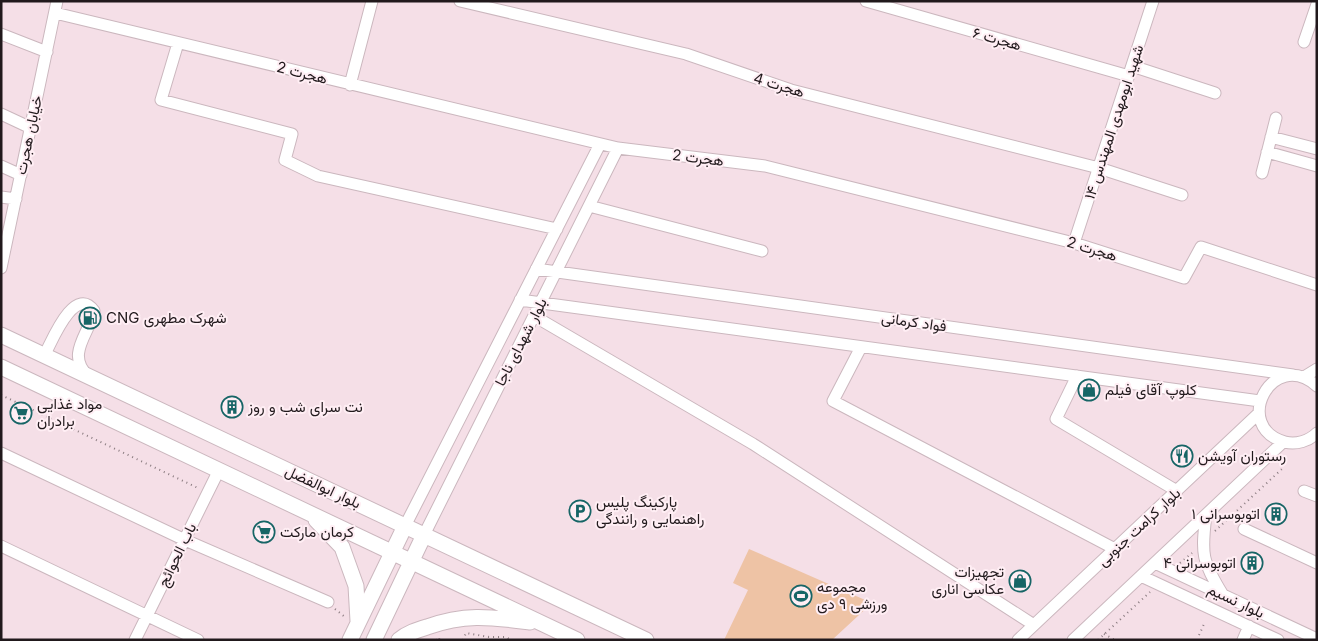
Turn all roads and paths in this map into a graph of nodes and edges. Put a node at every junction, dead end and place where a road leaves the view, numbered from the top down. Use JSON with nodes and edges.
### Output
{"nodes":[{"id":1,"x":57,"y":1,"type":"edge"},
{"id":2,"x":372,"y":1,"type":"edge"},
{"id":3,"x":460,"y":1,"type":"edge"},
{"id":4,"x":866,"y":1,"type":"edge"},
{"id":5,"x":1153,"y":1,"type":"edge"},
{"id":6,"x":1317,"y":4,"type":"edge"},
{"id":7,"x":55,"y":13,"type":"junction"},
{"id":8,"x":1,"y":34,"type":"edge"},
{"id":9,"x":1304,"y":42,"type":"dead end"},
{"id":10,"x":178,"y":43,"type":"junction"},
{"id":11,"x":47,"y":52,"type":"junction"},
{"id":12,"x":1130,"y":71,"type":"junction"},
{"id":13,"x":350,"y":85,"type":"junction"},
{"id":14,"x":1215,"y":93,"type":"dead end"},
{"id":15,"x":1,"y":114,"type":"edge"},
{"id":16,"x":1276,"y":118,"type":"dead end"},
{"id":17,"x":31,"y":128,"type":"junction"},
{"id":18,"x":1271,"y":137,"type":"junction"},
{"id":19,"x":1293,"y":142,"type":"junction"},
{"id":20,"x":600,"y":144,"type":"junction"},
{"id":21,"x":618,"y":148,"type":"junction"},
{"id":22,"x":1317,"y":149,"type":"edge"},
{"id":23,"x":1267,"y":152,"type":"junction"},
{"id":24,"x":1288,"y":158,"type":"junction"},
{"id":25,"x":1,"y":166,"type":"edge"},
{"id":26,"x":1317,"y":166,"type":"edge"},
{"id":27,"x":1099,"y":168,"type":"junction"},
{"id":28,"x":1262,"y":174,"type":"dead end"},
{"id":29,"x":21,"y":175,"type":"junction"},
{"id":30,"x":1182,"y":194,"type":"dead end"},
{"id":31,"x":1,"y":196,"type":"edge"},
{"id":32,"x":16,"y":198,"type":"junction"},
{"id":33,"x":589,"y":206,"type":"junction"},
{"id":34,"x":557,"y":229,"type":"junction"},
{"id":35,"x":1074,"y":243,"type":"junction"},
{"id":36,"x":762,"y":251,"type":"dead end"},
{"id":37,"x":1,"y":268,"type":"edge"},
{"id":38,"x":536,"y":269,"type":"junction"},
{"id":39,"x":556,"y":272,"type":"junction"},
{"id":40,"x":1317,"y":285,"type":"edge"},
{"id":41,"x":520,"y":300,"type":"junction"},
{"id":42,"x":540,"y":303,"type":"junction"},
{"id":43,"x":534,"y":316,"type":"junction"},
{"id":44,"x":1,"y":335,"type":"edge"},
{"id":45,"x":861,"y":347,"type":"junction"},
{"id":46,"x":42,"y":354,"type":"junction"},
{"id":47,"x":1,"y":367,"type":"edge"},
{"id":48,"x":1317,"y":370,"type":"edge"},
{"id":49,"x":1076,"y":376,"type":"junction"},
{"id":50,"x":1298,"y":376,"type":"junction"},
{"id":51,"x":89,"y":377,"type":"junction"},
{"id":52,"x":1317,"y":379,"type":"edge"},
{"id":53,"x":1317,"y":386,"type":"edge"},
{"id":54,"x":1,"y":395,"type":"edge"},
{"id":55,"x":1260,"y":407,"type":"junction"},
{"id":56,"x":1317,"y":433,"type":"edge"},
{"id":57,"x":1283,"y":442,"type":"junction"},
{"id":58,"x":1,"y":453,"type":"edge"},
{"id":59,"x":1283,"y":468,"type":"dead end"},
{"id":60,"x":219,"y":470,"type":"junction"},
{"id":61,"x":1177,"y":491,"type":"junction"},
{"id":62,"x":1304,"y":491,"type":"dead end"},
{"id":63,"x":208,"y":493,"type":"junction"},
{"id":64,"x":1317,"y":496,"type":"edge"},
{"id":65,"x":310,"y":513,"type":"junction"},
{"id":66,"x":1206,"y":515,"type":"junction"},
{"id":67,"x":405,"y":526,"type":"junction"},
{"id":68,"x":1244,"y":529,"type":"dead end"},
{"id":69,"x":424,"y":535,"type":"junction"},
{"id":70,"x":185,"y":540,"type":"junction"},
{"id":71,"x":1202,"y":543,"type":"junction"},
{"id":72,"x":1,"y":546,"type":"edge"},
{"id":73,"x":1115,"y":550,"type":"junction"},
{"id":74,"x":392,"y":552,"type":"junction"},
{"id":75,"x":411,"y":561,"type":"junction"},
{"id":76,"x":1155,"y":563,"type":"junction"},
{"id":77,"x":1317,"y":564,"type":"edge"},
{"id":78,"x":1172,"y":571,"type":"junction"},
{"id":79,"x":1141,"y":576,"type":"junction"},
{"id":80,"x":1158,"y":584,"type":"junction"},
{"id":81,"x":1203,"y":586,"type":"junction"},
{"id":82,"x":1223,"y":595,"type":"junction"},
{"id":83,"x":1196,"y":601,"type":"junction"},
{"id":84,"x":328,"y":602,"type":"joint"},
{"id":85,"x":147,"y":616,"type":"junction"},
{"id":86,"x":1205,"y":622,"type":"dead end"},
{"id":87,"x":542,"y":623,"type":"junction"},
{"id":88,"x":1034,"y":624,"type":"junction"},
{"id":89,"x":1249,"y":626,"type":"junction"},
{"id":90,"x":355,"y":630,"type":"edge"},
{"id":91,"x":1104,"y":634,"type":"junction"},
{"id":92,"x":1198,"y":635,"type":"dead end"},
{"id":93,"x":1317,"y":639,"type":"edge"},
{"id":94,"x":136,"y":640,"type":"edge"},
{"id":95,"x":198,"y":640,"type":"edge"},
{"id":96,"x":374,"y":640,"type":"edge"},
{"id":97,"x":399,"y":640,"type":"edge"},
{"id":98,"x":463,"y":640,"type":"edge"},
{"id":99,"x":510,"y":640,"type":"edge"},
{"id":100,"x":576,"y":640,"type":"edge"},
{"id":101,"x":646,"y":640,"type":"edge"},
{"id":102,"x":1018,"y":640,"type":"edge"},
{"id":103,"x":1073,"y":640,"type":"edge"},
{"id":104,"x":1098,"y":640,"type":"edge"},
{"id":105,"x":1115,"y":640,"type":"edge"},
{"id":106,"x":1243,"y":640,"type":"edge"},
{"id":107,"x":1278,"y":640,"type":"edge"}],
"edges":[{"from":1,"to":7,"type":"street","name":"خیابان هجرت"},
{"from":2,"to":13,"type":"street"},
{"from":3,"to":27,"type":"street","name":"هجرت 4"},
{"from":4,"to":12,"type":"street","name":"هجرت ۶"},
{"from":5,"to":12,"type":"street","name":"شهید ابومهدی المهندس ۱۴"},
{"from":6,"to":9,"type":"street"},
{"from":7,"to":10,"type":"street","name":"هجرت 2"},
{"from":7,"to":11,"type":"street","name":"خیابان هجرت"},
{"from":8,"to":11,"type":"street"},
{"from":10,"to":13,"type":"street","name":"هجرت 2"},
{"from":10,"to":34,"type":"street"},
{"from":11,"to":17,"type":"street","name":"خیابان هجرت"},
{"from":12,"to":14,"type":"street","name":"هجرت ۶"},
{"from":12,"to":27,"type":"street","name":"شهید ابومهدی المهندس ۱۴"},
{"from":13,"to":20,"type":"street","name":"هجرت 2"},
{"from":15,"to":17,"type":"street"},
{"from":16,"to":18,"type":"street"},
{"from":17,"to":29,"type":"street","name":"خیابان هجرت"},
{"from":18,"to":19,"type":"street"},
{"from":18,"to":23,"type":"street"},
{"from":19,"to":22,"type":"street"},
{"from":19,"to":24,"type":"street"},
{"from":20,"to":21,"type":"street","name":"هجرت 2"},
{"from":20,"to":34,"type":"street","name":"بلوار شهدای ناجا"},
{"from":21,"to":33,"type":"street","name":"بلوار شهدای ناجا"},
{"from":21,"to":35,"type":"street","name":"هجرت 2"},
{"from":23,"to":24,"type":"street"},
{"from":23,"to":28,"type":"street"},
{"from":24,"to":26,"type":"street"},
{"from":25,"to":29,"type":"street"},
{"from":27,"to":30,"type":"street","name":"هجرت 4"},
{"from":27,"to":35,"type":"street","name":"شهید ابومهدی المهندس ۱۴"},
{"from":29,"to":32,"type":"street","name":"خیابان هجرت"},
{"from":31,"to":32,"type":"street"},
{"from":32,"to":37,"type":"street","name":"خیابان هجرت"},
{"from":33,"to":36,"type":"street"},
{"from":33,"to":39,"type":"street","name":"بلوار شهدای ناجا"},
{"from":34,"to":38,"type":"street","name":"بلوار شهدای ناجا"},
{"from":35,"to":40,"type":"street","name":"هجرت 2"},
{"from":38,"to":39,"type":"street","name":"فواد کرمانی"},
{"from":38,"to":41,"type":"street","name":"بلوار شهدای ناجا"},
{"from":39,"to":42,"type":"street","name":"بلوار شهدای ناجا"},
{"from":39,"to":50,"type":"street","name":"فواد کرمانی"},
{"from":41,"to":42,"type":"street","name":"فواد کرمانی"},
{"from":41,"to":67,"type":"street","name":"بلوار شهدای ناجا"},
{"from":42,"to":43,"type":"street","name":"بلوار شهدای ناجا"},
{"from":42,"to":45,"type":"street","name":"فواد کرمانی"},
{"from":43,"to":69,"type":"street","name":"بلوار شهدای ناجا"},
{"from":43,"to":88,"type":"street"},
{"from":44,"to":46,"type":"main road","name":"بلوار ابوالفضل"},
{"from":45,"to":49,"type":"street","name":"فواد کرمانی"},
{"from":45,"to":73,"type":"street"},
{"from":46,"to":51,"type":"main road","name":"بلوار ابوالفضل"},
{"from":46,"to":51,"type":"street"},
{"from":47,"to":60,"type":"main road","name":"بلوار ابوالفضل"},
{"from":48,"to":50,"type":"street","name":"بلوار کرامت جنوبی"},
{"from":49,"to":55,"type":"street","name":"فواد کرمانی"},
{"from":49,"to":61,"type":"street"},
{"from":50,"to":52,"type":"street","name":"فواد کرمانی"},
{"from":50,"to":53,"type":"street"},
{"from":50,"to":55,"type":"street","name":"بلوار کرامت جنوبی"},
{"from":51,"to":67,"type":"main road","name":"بلوار ابوالفضل"},
{"from":54,"to":63,"type":"path"},
{"from":55,"to":57,"type":"street"},
{"from":55,"to":61,"type":"street","name":"بلوار کرامت جنوبی"},
{"from":56,"to":57,"type":"street"},
{"from":57,"to":66,"type":"street"},
{"from":58,"to":70,"type":"street"},
{"from":59,"to":71,"type":"path"},
{"from":60,"to":63,"type":"street","name":"باب الحوائج"},
{"from":60,"to":65,"type":"main road","name":"بلوار ابوالفضل"},
{"from":61,"to":73,"type":"street","name":"بلوار کرامت جنوبی"},
{"from":62,"to":64,"type":"street"},
{"from":63,"to":70,"type":"street","name":"باب الحوائج"},
{"from":65,"to":74,"type":"main road","name":"بلوار ابوالفضل"},
{"from":65,"to":90,"type":"main road"},
{"from":66,"to":71,"type":"street"},
{"from":66,"to":76,"type":"street"},
{"from":67,"to":69,"type":"main road","name":"بلوار ابوالفضل"},
{"from":67,"to":74,"type":"main road"},
{"from":68,"to":77,"type":"street"},
{"from":69,"to":75,"type":"main road"},
{"from":69,"to":101,"type":"main road","name":"بلوار ابوالفضل"},
{"from":70,"to":84,"type":"street"},
{"from":70,"to":85,"type":"street","name":"باب الحوائج"},
{"from":71,"to":78,"type":"path"},
{"from":71,"to":82,"type":"street"},
{"from":72,"to":85,"type":"street"},
{"from":73,"to":88,"type":"street","name":"بلوار کرامت جنوبی"},
{"from":74,"to":75,"type":"main road","name":"بلوار ابوالفضل"},
{"from":74,"to":90,"type":"main road"},
{"from":75,"to":87,"type":"main road","name":"بلوار ابوالفضل"},
{"from":75,"to":96,"type":"main road"},
{"from":76,"to":78,"type":"street","name":"بلوار نسیم"},
{"from":76,"to":79,"type":"street"},
{"from":78,"to":81,"type":"street","name":"بلوار نسیم"},
{"from":79,"to":80,"type":"street","name":"بلوار نسیم"},
{"from":79,"to":103,"type":"street"},
{"from":80,"to":83,"type":"street","name":"بلوار نسیم"},
{"from":80,"to":91,"type":"path"},
{"from":81,"to":82,"type":"street","name":"بلوار نسیم"},
{"from":81,"to":83,"type":"street"},
{"from":82,"to":93,"type":"street","name":"بلوار نسیم"},
{"from":83,"to":89,"type":"street","name":"بلوار نسیم"},
{"from":84,"to":90,"type":"path"},
{"from":85,"to":94,"type":"street","name":"باب الحوائج"},
{"from":85,"to":95,"type":"street"},
{"from":86,"to":92,"type":"path"},
{"from":87,"to":97,"type":"main road"},
{"from":87,"to":100,"type":"main road","name":"بلوار ابوالفضل"},
{"from":88,"to":102,"type":"street","name":"بلوار کرامت جنوبی"},
{"from":89,"to":106,"type":"street"},
{"from":89,"to":107,"type":"street","name":"بلوار نسیم"},
{"from":91,"to":104,"type":"path"},
{"from":91,"to":105,"type":"path"},
{"from":98,"to":99,"type":"path"}]}
